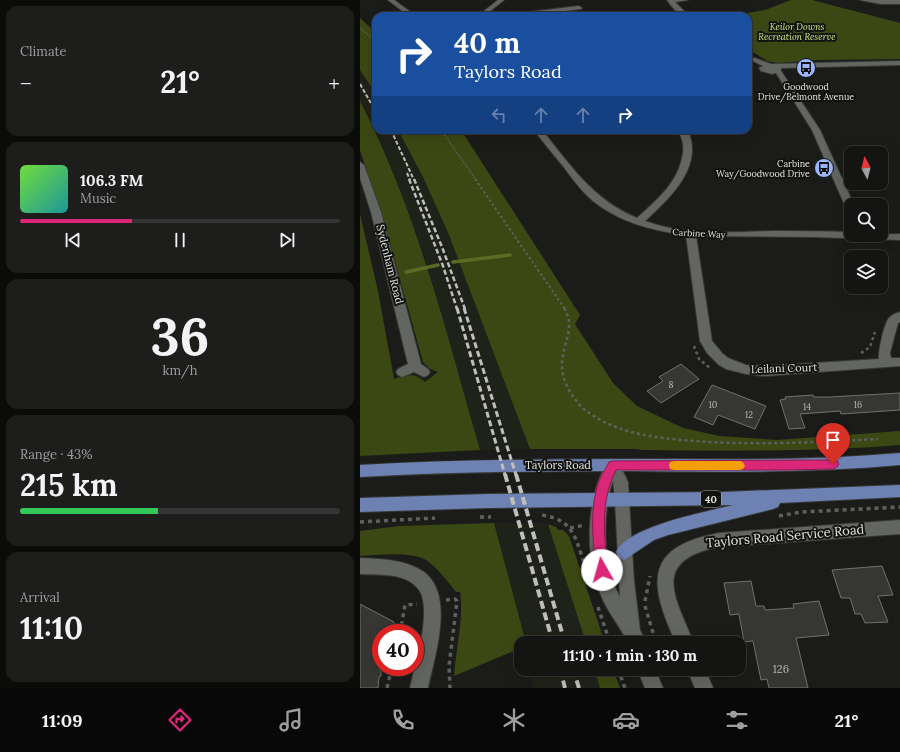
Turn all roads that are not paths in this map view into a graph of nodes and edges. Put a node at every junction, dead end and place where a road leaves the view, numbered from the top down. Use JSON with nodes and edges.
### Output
{"nodes":[{"id":1,"x":392,"y":0,"type":"edge"},
{"id":2,"x":501,"y":0,"type":"edge"},
{"id":3,"x":671,"y":0,"type":"edge"},
{"id":4,"x":685,"y":0,"type":"edge"},
{"id":5,"x":863,"y":0,"type":"edge"},
{"id":6,"x":881,"y":2,"type":"junction"},
{"id":7,"x":900,"y":2,"type":"edge"},
{"id":8,"x":858,"y":4,"type":"dead end"},
{"id":9,"x":579,"y":8,"type":"dead end"},
{"id":10,"x":408,"y":12,"type":"edge"},
{"id":11,"x":486,"y":12,"type":"edge"},
{"id":12,"x":545,"y":12,"type":"edge"},
{"id":13,"x":681,"y":12,"type":"edge"},
{"id":14,"x":752,"y":58,"type":"edge"},
{"id":15,"x":900,"y":64,"type":"edge"},
{"id":16,"x":771,"y":68,"type":"junction"},
{"id":17,"x":541,"y":134,"type":"edge"},
{"id":18,"x":684,"y":134,"type":"edge"},
{"id":19,"x":360,"y":165,"type":"edge"},
{"id":20,"x":847,"y":198,"type":"edge"},
{"id":21,"x":638,"y":222,"type":"junction"},
{"id":22,"x":691,"y":234,"type":"junction"},
{"id":23,"x":844,"y":235,"type":"edge"},
{"id":24,"x":888,"y":237,"type":"edge"},
{"id":25,"x":900,"y":237,"type":"edge"},
{"id":26,"x":900,"y":316,"type":"edge"},
{"id":27,"x":900,"y":362,"type":"edge"},
{"id":28,"x":886,"y":363,"type":"junction"},
{"id":29,"x":402,"y":372,"type":"dead end"},
{"id":30,"x":900,"y":459,"type":"edge"},
{"id":31,"x":613,"y":465,"type":"junction"},
{"id":32,"x":360,"y":471,"type":"edge"},
{"id":33,"x":900,"y":491,"type":"edge"},
{"id":34,"x":799,"y":496,"type":"junction"},
{"id":35,"x":600,"y":500,"type":"junction"},
{"id":36,"x":623,"y":500,"type":"junction"},
{"id":37,"x":360,"y":505,"type":"edge"},
{"id":38,"x":900,"y":527,"type":"edge"},
{"id":39,"x":624,"y":552,"type":"junction"},
{"id":40,"x":360,"y":566,"type":"edge"},
{"id":41,"x":633,"y":636,"type":"edge"},
{"id":42,"x":634,"y":636,"type":"edge"},
{"id":43,"x":682,"y":636,"type":"edge"},
{"id":44,"x":649,"y":676,"type":"edge"},
{"id":45,"x":699,"y":676,"type":"edge"},
{"id":46,"x":419,"y":688,"type":"edge"},
{"id":47,"x":654,"y":688,"type":"edge"},
{"id":48,"x":704,"y":688,"type":"edge"}],
"edges":[{"from":1,"to":10,"type":"street"},
{"from":2,"to":11,"type":"street"},
{"from":3,"to":4,"type":"street"},
{"from":3,"to":13,"type":"street"},
{"from":5,"to":6,"type":"street"},
{"from":6,"to":7,"type":"street"},
{"from":6,"to":8,"type":"street"},
{"from":9,"to":12,"type":"street"},
{"from":14,"to":16,"type":"street"},
{"from":15,"to":16,"type":"street"},
{"from":16,"to":20,"type":"street"},
{"from":17,"to":21,"type":"street","name":"Carbine Way"},
{"from":18,"to":21,"type":"street"},
{"from":19,"to":29,"type":"street","name":"Sydenham Road"},
{"from":21,"to":22,"type":"street","name":"Carbine Way"},
{"from":22,"to":23,"type":"street","name":"Carbine Way"},
{"from":22,"to":28,"type":"street","name":"Leilani Court"},
{"from":24,"to":25,"type":"street","name":"Carbine Way"},
{"from":26,"to":28,"type":"street"},
{"from":27,"to":28,"type":"street","name":"Leilani Court"},
{"from":30,"to":31,"type":"main road","name":"Taylors Road"},
{"from":31,"to":32,"type":"main road","name":"Taylors Road"},
{"from":31,"to":35,"type":"street"},
{"from":31,"to":36,"type":"street"},
{"from":33,"to":34,"type":"main road","number":"40"},
{"from":34,"to":36,"type":"main road","number":"40"},
{"from":34,"to":39,"type":"main road"},
{"from":35,"to":36,"type":"main road","number":"40"},
{"from":35,"to":37,"type":"main road","number":"40"},
{"from":35,"to":41,"type":"street"},
{"from":36,"to":39,"type":"street"},
{"from":38,"to":43,"type":"street","name":"Taylors Road Service Road"},
{"from":39,"to":42,"type":"street"},
{"from":40,"to":46,"type":"street"},
{"from":44,"to":47,"type":"street"},
{"from":45,"to":48,"type":"street"}]}
